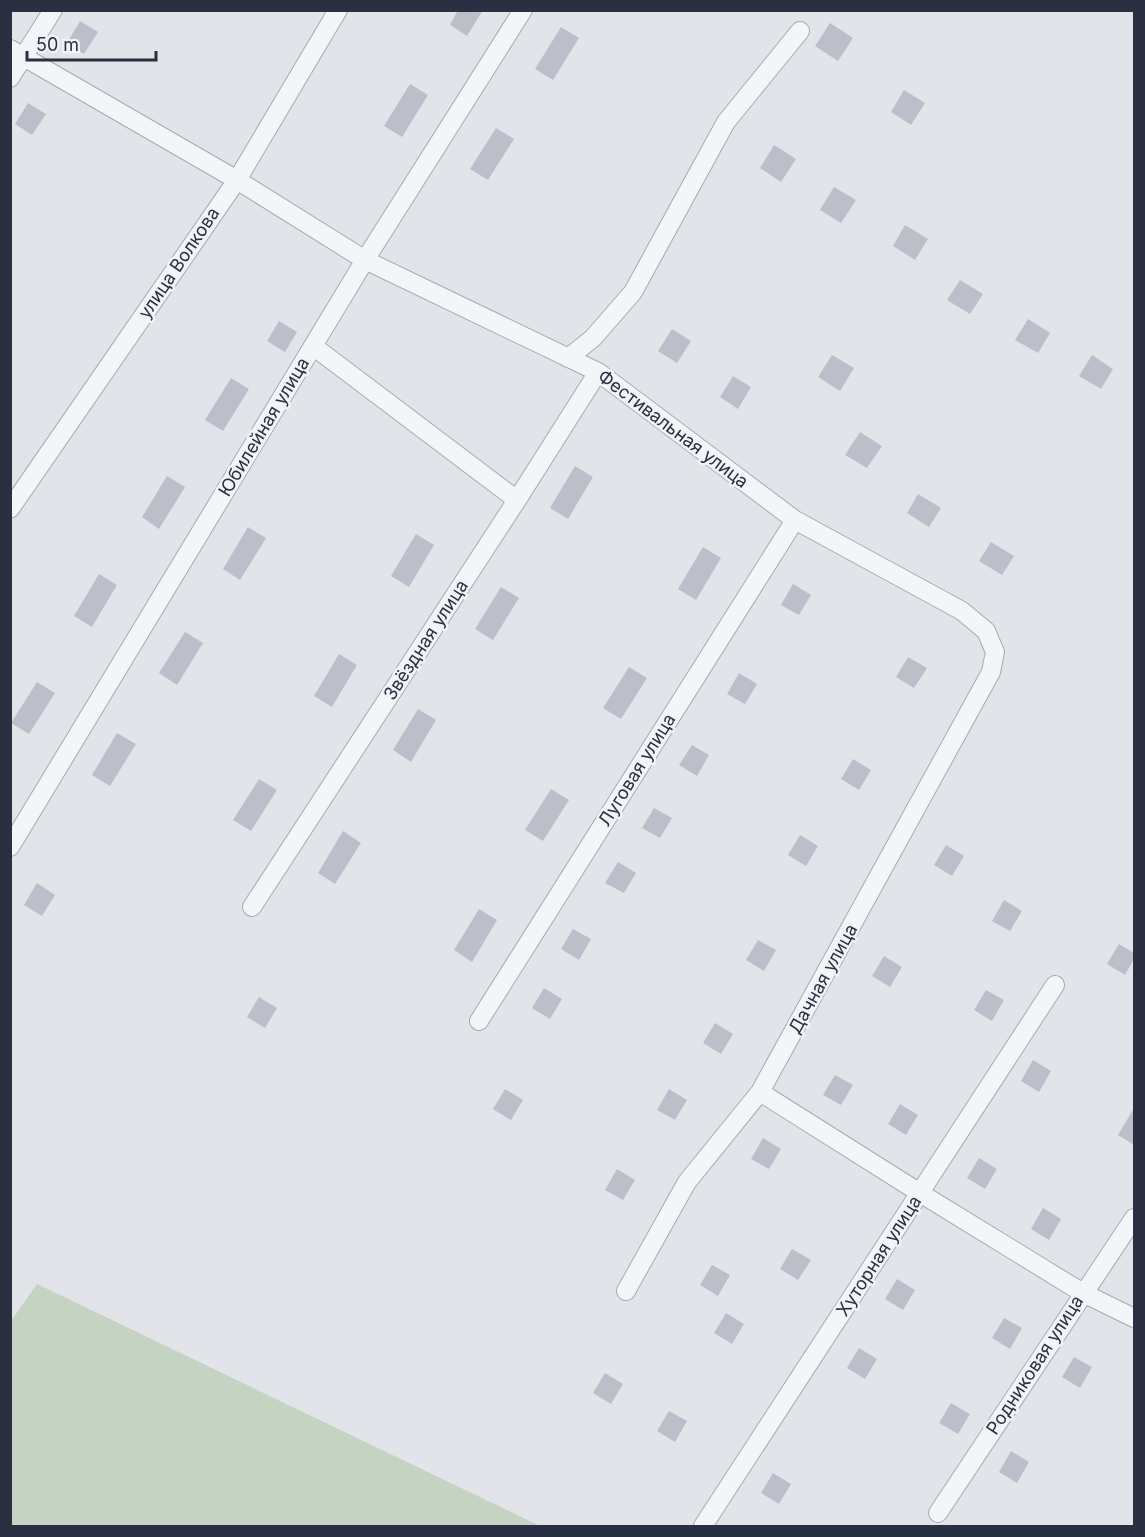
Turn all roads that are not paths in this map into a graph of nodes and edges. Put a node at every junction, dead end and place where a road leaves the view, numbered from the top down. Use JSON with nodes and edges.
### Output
{"nodes":[{"id":1,"x":53,"y":10,"type":"edge"},
{"id":2,"x":338,"y":10,"type":"edge"},
{"id":3,"x":523,"y":10,"type":"edge"},
{"id":4,"x":800,"y":31,"type":"dead end"},
{"id":5,"x":17,"y":53,"type":"edge"},
{"id":6,"x":10,"y":78,"type":"edge"},
{"id":7,"x":237,"y":180,"type":"junction"},
{"id":8,"x":365,"y":260,"type":"junction"},
{"id":9,"x":313,"y":346,"type":"junction"},
{"id":10,"x":568,"y":358,"type":"junction"},
{"id":11,"x":598,"y":372,"type":"junction"},
{"id":12,"x":517,"y":500,"type":"junction"},
{"id":13,"x":10,"y":509,"type":"edge"},
{"id":14,"x":795,"y":520,"type":"junction"},
{"id":15,"x":995,"y":652,"type":"joint"},
{"id":16,"x":10,"y":847,"type":"edge"},
{"id":17,"x":252,"y":907,"type":"dead end"},
{"id":18,"x":1055,"y":985,"type":"dead end"},
{"id":19,"x":479,"y":1021,"type":"dead end"},
{"id":20,"x":760,"y":1092,"type":"junction"},
{"id":21,"x":920,"y":1193,"type":"junction"},
{"id":22,"x":1134,"y":1218,"type":"edge"},
{"id":23,"x":626,"y":1291,"type":"dead end"},
{"id":24,"x":1083,"y":1293,"type":"junction"},
{"id":25,"x":1134,"y":1318,"type":"edge"},
{"id":26,"x":938,"y":1513,"type":"dead end"},
{"id":27,"x":703,"y":1527,"type":"edge"}],
"edges":[{"from":1,"to":5,"type":"street"},
{"from":2,"to":7,"type":"street","name":"улица Волкова"},
{"from":3,"to":8,"type":"street","name":"Юбилейная улица"},
{"from":4,"to":10,"type":"street"},
{"from":5,"to":6,"type":"street"},
{"from":5,"to":7,"type":"street","name":"Фестивальная улица"},
{"from":7,"to":8,"type":"street","name":"Фестивальная улица"},
{"from":7,"to":13,"type":"street","name":"улица Волкова"},
{"from":8,"to":9,"type":"street","name":"Юбилейная улица"},
{"from":8,"to":10,"type":"street","name":"Фестивальная улица"},
{"from":9,"to":12,"type":"street"},
{"from":9,"to":16,"type":"street","name":"Юбилейная улица"},
{"from":10,"to":11,"type":"street","name":"Фестивальная улица"},
{"from":11,"to":12,"type":"street","name":"Звёздная улица"},
{"from":11,"to":14,"type":"street","name":"Фестивальная улица"},
{"from":12,"to":17,"type":"street","name":"Звёздная улица"},
{"from":14,"to":15,"type":"street","name":"Фестивальная улица"},
{"from":14,"to":19,"type":"street","name":"Луговая улица"},
{"from":15,"to":20,"type":"street","name":"Дачная улица"},
{"from":18,"to":21,"type":"street","name":"Хуторная улица"},
{"from":20,"to":21,"type":"street"},
{"from":20,"to":23,"type":"street","name":"Дачная улица"},
{"from":21,"to":24,"type":"street"},
{"from":21,"to":27,"type":"street","name":"Хуторная улица"},
{"from":22,"to":24,"type":"street","name":"Родниковая улица"},
{"from":24,"to":25,"type":"street"},
{"from":24,"to":26,"type":"street","name":"Родниковая улица"}]}
